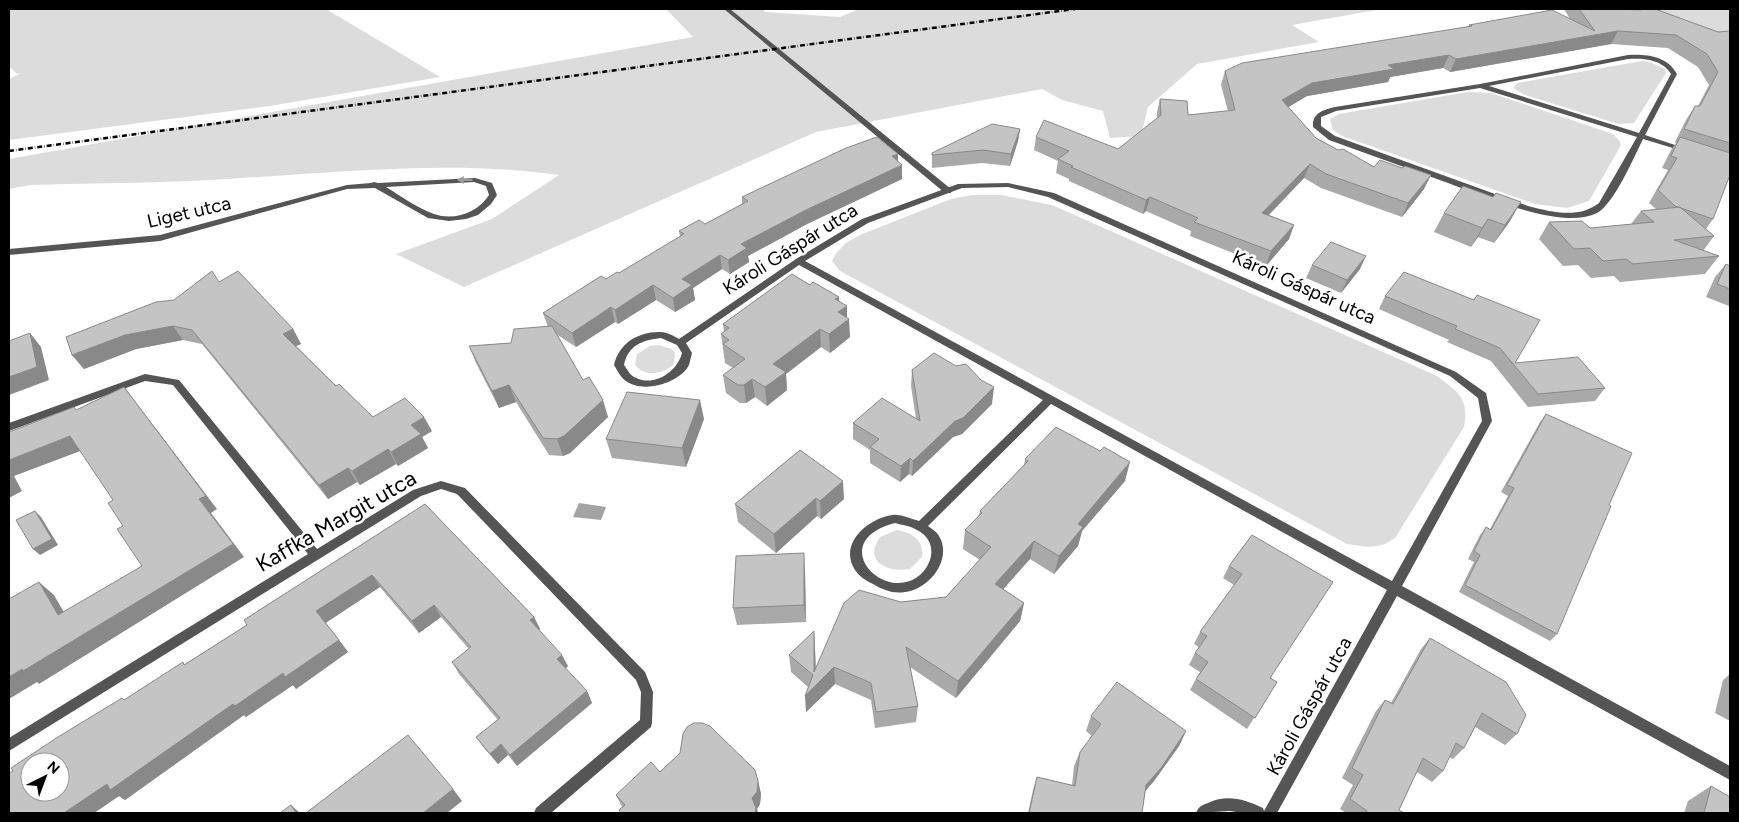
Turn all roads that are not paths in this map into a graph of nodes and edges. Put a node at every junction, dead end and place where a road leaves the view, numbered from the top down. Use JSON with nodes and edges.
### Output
{"nodes":[{"id":1,"x":727,"y":9,"type":"edge"},
{"id":2,"x":1480,"y":86,"type":"junction"},
{"id":3,"x":1642,"y":136,"type":"junction"},
{"id":4,"x":1695,"y":153,"type":"edge"},
{"id":5,"x":374,"y":184,"type":"junction"},
{"id":6,"x":948,"y":191,"type":"junction"},
{"id":7,"x":9,"y":252,"type":"edge"},
{"id":8,"x":799,"y":261,"type":"junction"},
{"id":9,"x":681,"y":342,"type":"junction"},
{"id":10,"x":1050,"y":399,"type":"junction"},
{"id":11,"x":9,"y":427,"type":"edge"},
{"id":12,"x":921,"y":526,"type":"junction"},
{"id":13,"x":315,"y":555,"type":"junction"},
{"id":14,"x":1396,"y":588,"type":"junction"},
{"id":15,"x":9,"y":745,"type":"edge"},
{"id":16,"x":1730,"y":772,"type":"edge"},
{"id":17,"x":541,"y":813,"type":"edge"},
{"id":18,"x":1203,"y":813,"type":"edge"},
{"id":19,"x":1258,"y":813,"type":"edge"},
{"id":20,"x":1270,"y":813,"type":"edge"}],
"edges":[{"from":1,"to":6,"type":"street"},
{"from":2,"to":3,"type":"street"},
{"from":2,"to":3,"type":"street"},
{"from":2,"to":3,"type":"street"},
{"from":3,"to":4,"type":"street"},
{"from":5,"to":5,"type":"street","name":"Liget utca","one_way":true},
{"from":5,"to":7,"type":"street","name":"Liget utca"},
{"from":6,"to":8,"type":"street","name":"Károli Gáspár utca"},
{"from":6,"to":14,"type":"street","name":"Károli Gáspár utca"},
{"from":8,"to":9,"type":"street","name":"Károli Gáspár utca"},
{"from":8,"to":10,"type":"street"},
{"from":9,"to":9,"type":"street"},
{"from":10,"to":12,"type":"street"},
{"from":10,"to":14,"type":"street"},
{"from":11,"to":13,"type":"street"},
{"from":12,"to":12,"type":"street"},
{"from":13,"to":15,"type":"street","name":"Kaffka Margit utca"},
{"from":13,"to":17,"type":"street","name":"Kaffka Margit utca"},
{"from":14,"to":16,"type":"street"},
{"from":14,"to":20,"type":"street","name":"Károli Gáspár utca"},
{"from":18,"to":19,"type":"street"}]}
